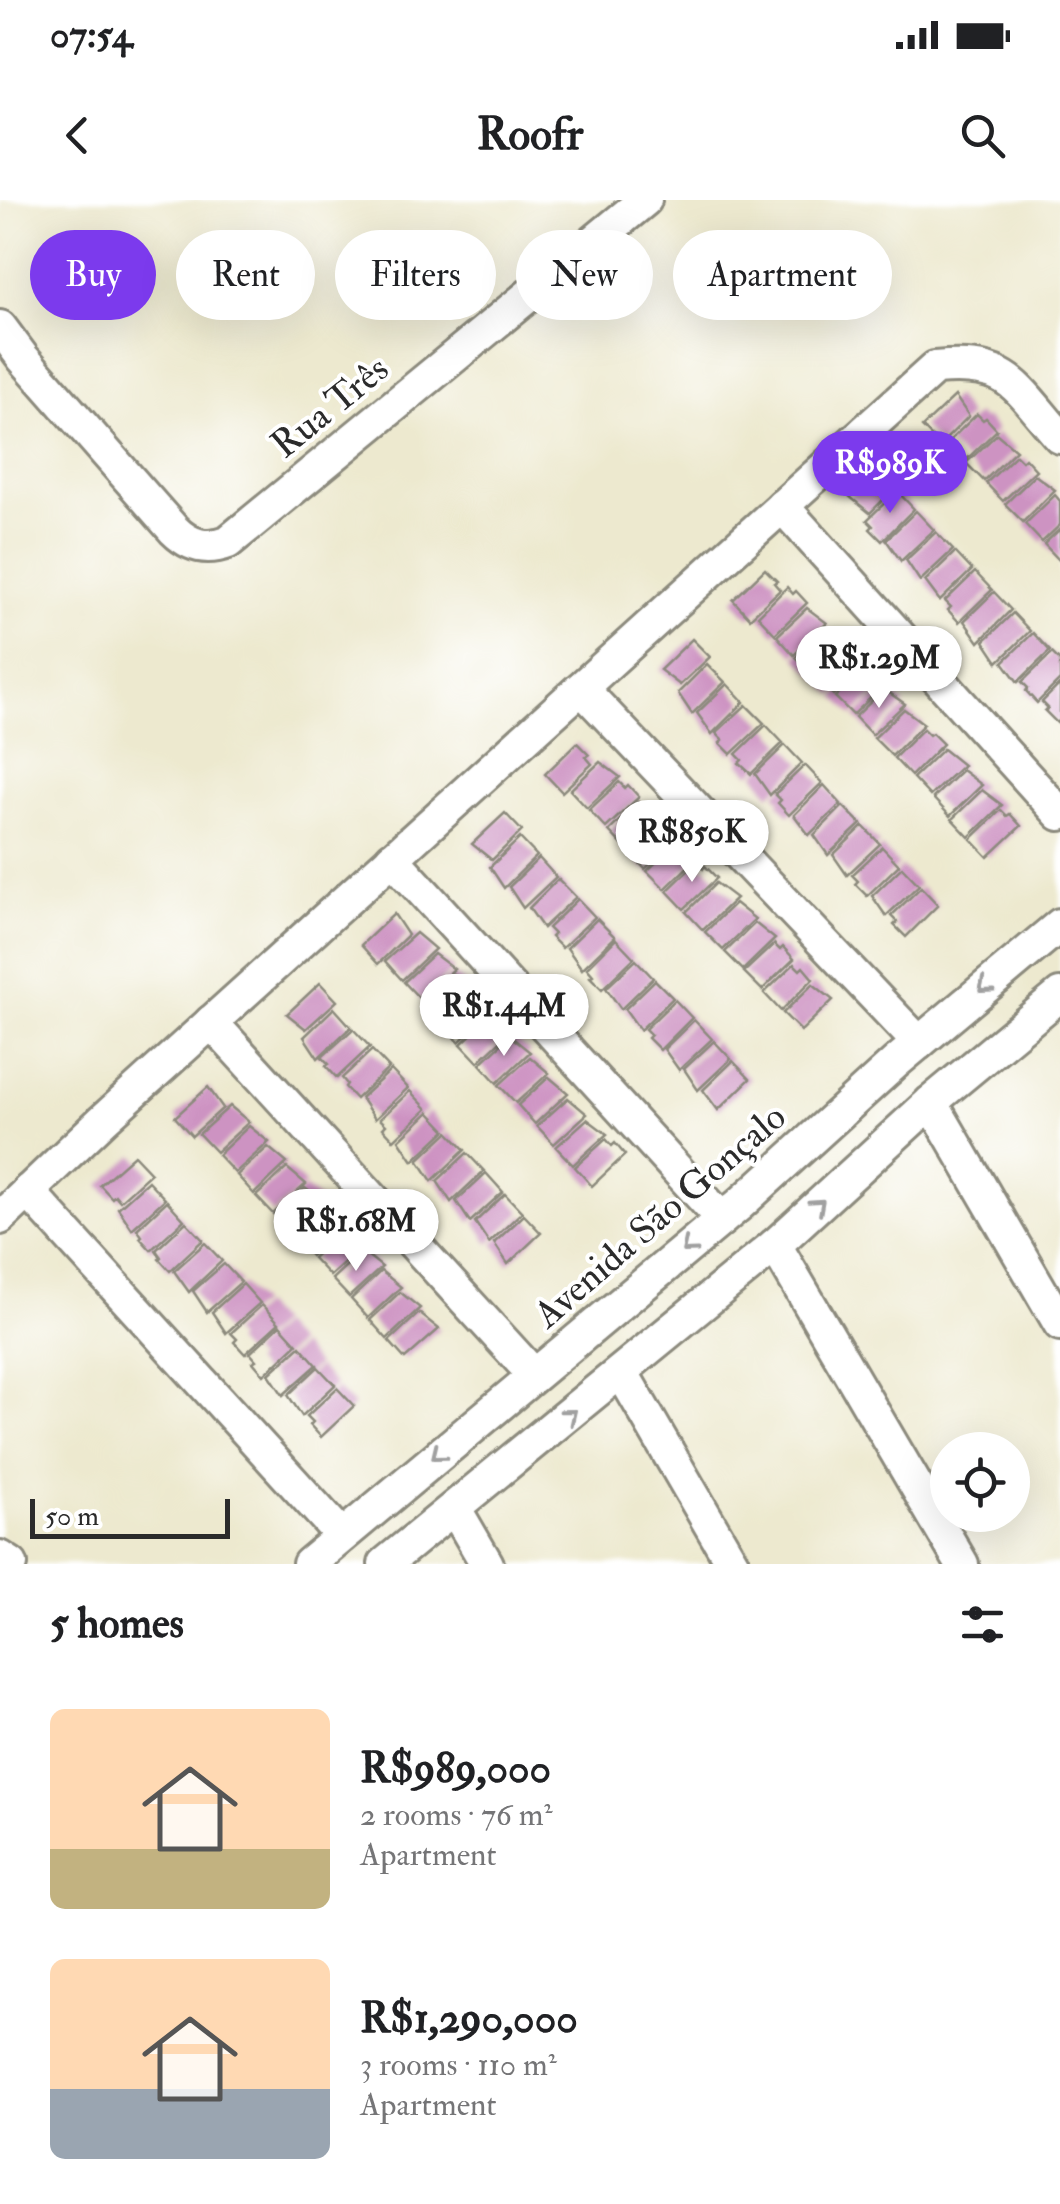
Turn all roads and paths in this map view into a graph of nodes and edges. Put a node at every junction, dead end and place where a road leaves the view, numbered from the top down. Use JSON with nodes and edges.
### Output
{"nodes":[{"id":1,"x":645,"y":200,"type":"edge"},
{"id":2,"x":0,"y":327,"type":"edge"},
{"id":3,"x":1060,"y":437,"type":"edge"},
{"id":4,"x":782,"y":506,"type":"junction"},
{"id":5,"x":581,"y":688,"type":"junction"},
{"id":6,"x":1060,"y":814,"type":"edge"},
{"id":7,"x":392,"y":858,"type":"junction"},
{"id":8,"x":1060,"y":925,"type":"edge"},
{"id":9,"x":1060,"y":995,"type":"edge"},
{"id":10,"x":211,"y":1022,"type":"junction"},
{"id":11,"x":918,"y":1043,"type":"junction"},
{"id":12,"x":931,"y":1102,"type":"junction"},
{"id":13,"x":28,"y":1191,"type":"junction"},
{"id":14,"x":0,"y":1218,"type":"edge"},
{"id":15,"x":722,"y":1219,"type":"junction"},
{"id":16,"x":775,"y":1245,"type":"junction"},
{"id":17,"x":1060,"y":1324,"type":"edge"},
{"id":18,"x":622,"y":1373,"type":"junction"},
{"id":19,"x":534,"y":1375,"type":"junction"},
{"id":20,"x":456,"y":1509,"type":"junction"},
{"id":21,"x":342,"y":1536,"type":"junction"},
{"id":22,"x":0,"y":1557,"type":"edge"},
{"id":23,"x":11,"y":1564,"type":"edge"},
{"id":24,"x":309,"y":1564,"type":"edge"},
{"id":25,"x":385,"y":1564,"type":"edge"},
{"id":26,"x":486,"y":1564,"type":"edge"},
{"id":27,"x":733,"y":1564,"type":"edge"},
{"id":28,"x":962,"y":1564,"type":"edge"}],
"edges":[{"from":1,"to":2,"type":"street","name":"Rua Três"},
{"from":3,"to":4,"type":"street"},
{"from":4,"to":5,"type":"street"},
{"from":4,"to":6,"type":"street"},
{"from":5,"to":7,"type":"street"},
{"from":5,"to":11,"type":"street"},
{"from":7,"to":10,"type":"street"},
{"from":7,"to":15,"type":"street"},
{"from":8,"to":11,"type":"street","name":"Avenida São Gonçalo","one_way":true},
{"from":9,"to":12,"type":"street"},
{"from":10,"to":13,"type":"street"},
{"from":10,"to":19,"type":"street"},
{"from":11,"to":15,"type":"street","name":"Avenida São Gonçalo"},
{"from":16,"to":12,"type":"street","one_way":true},
{"from":12,"to":17,"type":"street"},
{"from":13,"to":14,"type":"street"},
{"from":13,"to":21,"type":"street"},
{"from":15,"to":19,"type":"street","name":"Avenida São Gonçalo","one_way":true},
{"from":16,"to":18,"type":"street"},
{"from":16,"to":28,"type":"street"},
{"from":20,"to":18,"type":"street","one_way":true},
{"from":18,"to":27,"type":"street"},
{"from":19,"to":21,"type":"street","name":"Avenida São Gonçalo","one_way":true},
{"from":20,"to":25,"type":"street"},
{"from":20,"to":26,"type":"street"},
{"from":21,"to":24,"type":"street","name":"Avenida São Gonçalo"},
{"from":22,"to":23,"type":"street"}]}
